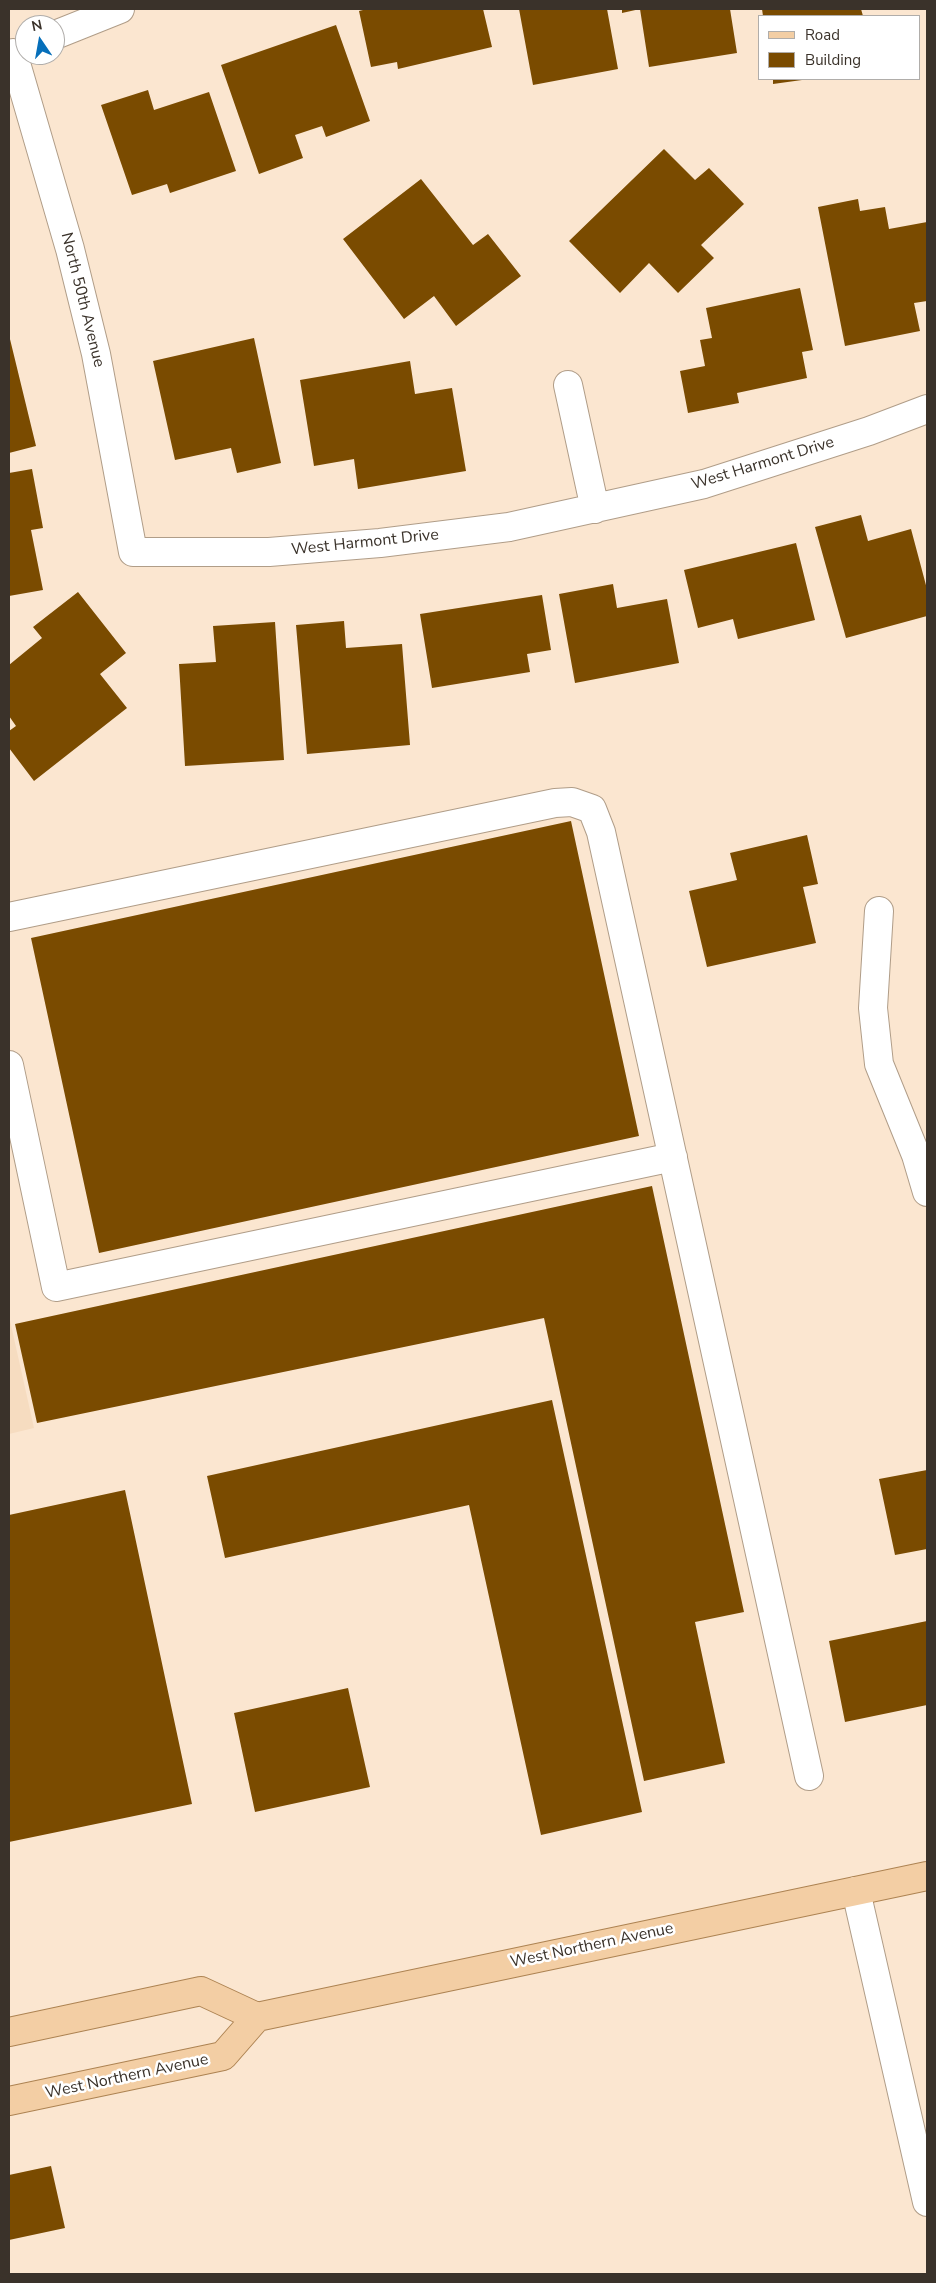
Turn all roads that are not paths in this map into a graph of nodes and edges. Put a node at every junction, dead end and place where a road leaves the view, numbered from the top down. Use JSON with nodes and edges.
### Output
{"nodes":[{"id":1,"x":120,"y":9,"type":"edge"},
{"id":2,"x":65,"y":31,"type":"edge"},
{"id":3,"x":20,"y":65,"type":"edge"},
{"id":4,"x":568,"y":385,"type":"dead end"},
{"id":5,"x":927,"y":409,"type":"edge"},
{"id":6,"x":595,"y":509,"type":"junction"},
{"id":7,"x":133,"y":552,"type":"joint"},
{"id":8,"x":879,"y":910,"type":"dead end"},
{"id":9,"x":9,"y":917,"type":"edge"},
{"id":10,"x":9,"y":1065,"type":"edge"},
{"id":11,"x":673,"y":1157,"type":"junction"},
{"id":12,"x":927,"y":1192,"type":"edge"},
{"id":13,"x":810,"y":1776,"type":"dead end"},
{"id":14,"x":927,"y":1876,"type":"edge"},
{"id":15,"x":856,"y":1891,"type":"junction"},
{"id":16,"x":257,"y":2017,"type":"junction"},
{"id":17,"x":9,"y":2032,"type":"edge"},
{"id":18,"x":9,"y":2102,"type":"edge"},
{"id":19,"x":927,"y":2202,"type":"edge"}],
"edges":[{"from":1,"to":2,"type":"street"},
{"from":3,"to":7,"type":"street","name":"North 50th Avenue"},
{"from":4,"to":6,"type":"street"},
{"from":5,"to":6,"type":"street","name":"West Harmont Drive"},
{"from":6,"to":7,"type":"street","name":"West Harmont Drive"},
{"from":8,"to":12,"type":"street"},
{"from":9,"to":11,"type":"street"},
{"from":10,"to":11,"type":"street"},
{"from":11,"to":13,"type":"street"},
{"from":14,"to":15,"type":"main road","name":"West Northern Avenue"},
{"from":15,"to":16,"type":"main road","name":"West Northern Avenue"},
{"from":15,"to":19,"type":"street"},
{"from":16,"to":17,"type":"main road"},
{"from":16,"to":18,"type":"main road","name":"West Northern Avenue"}]}
